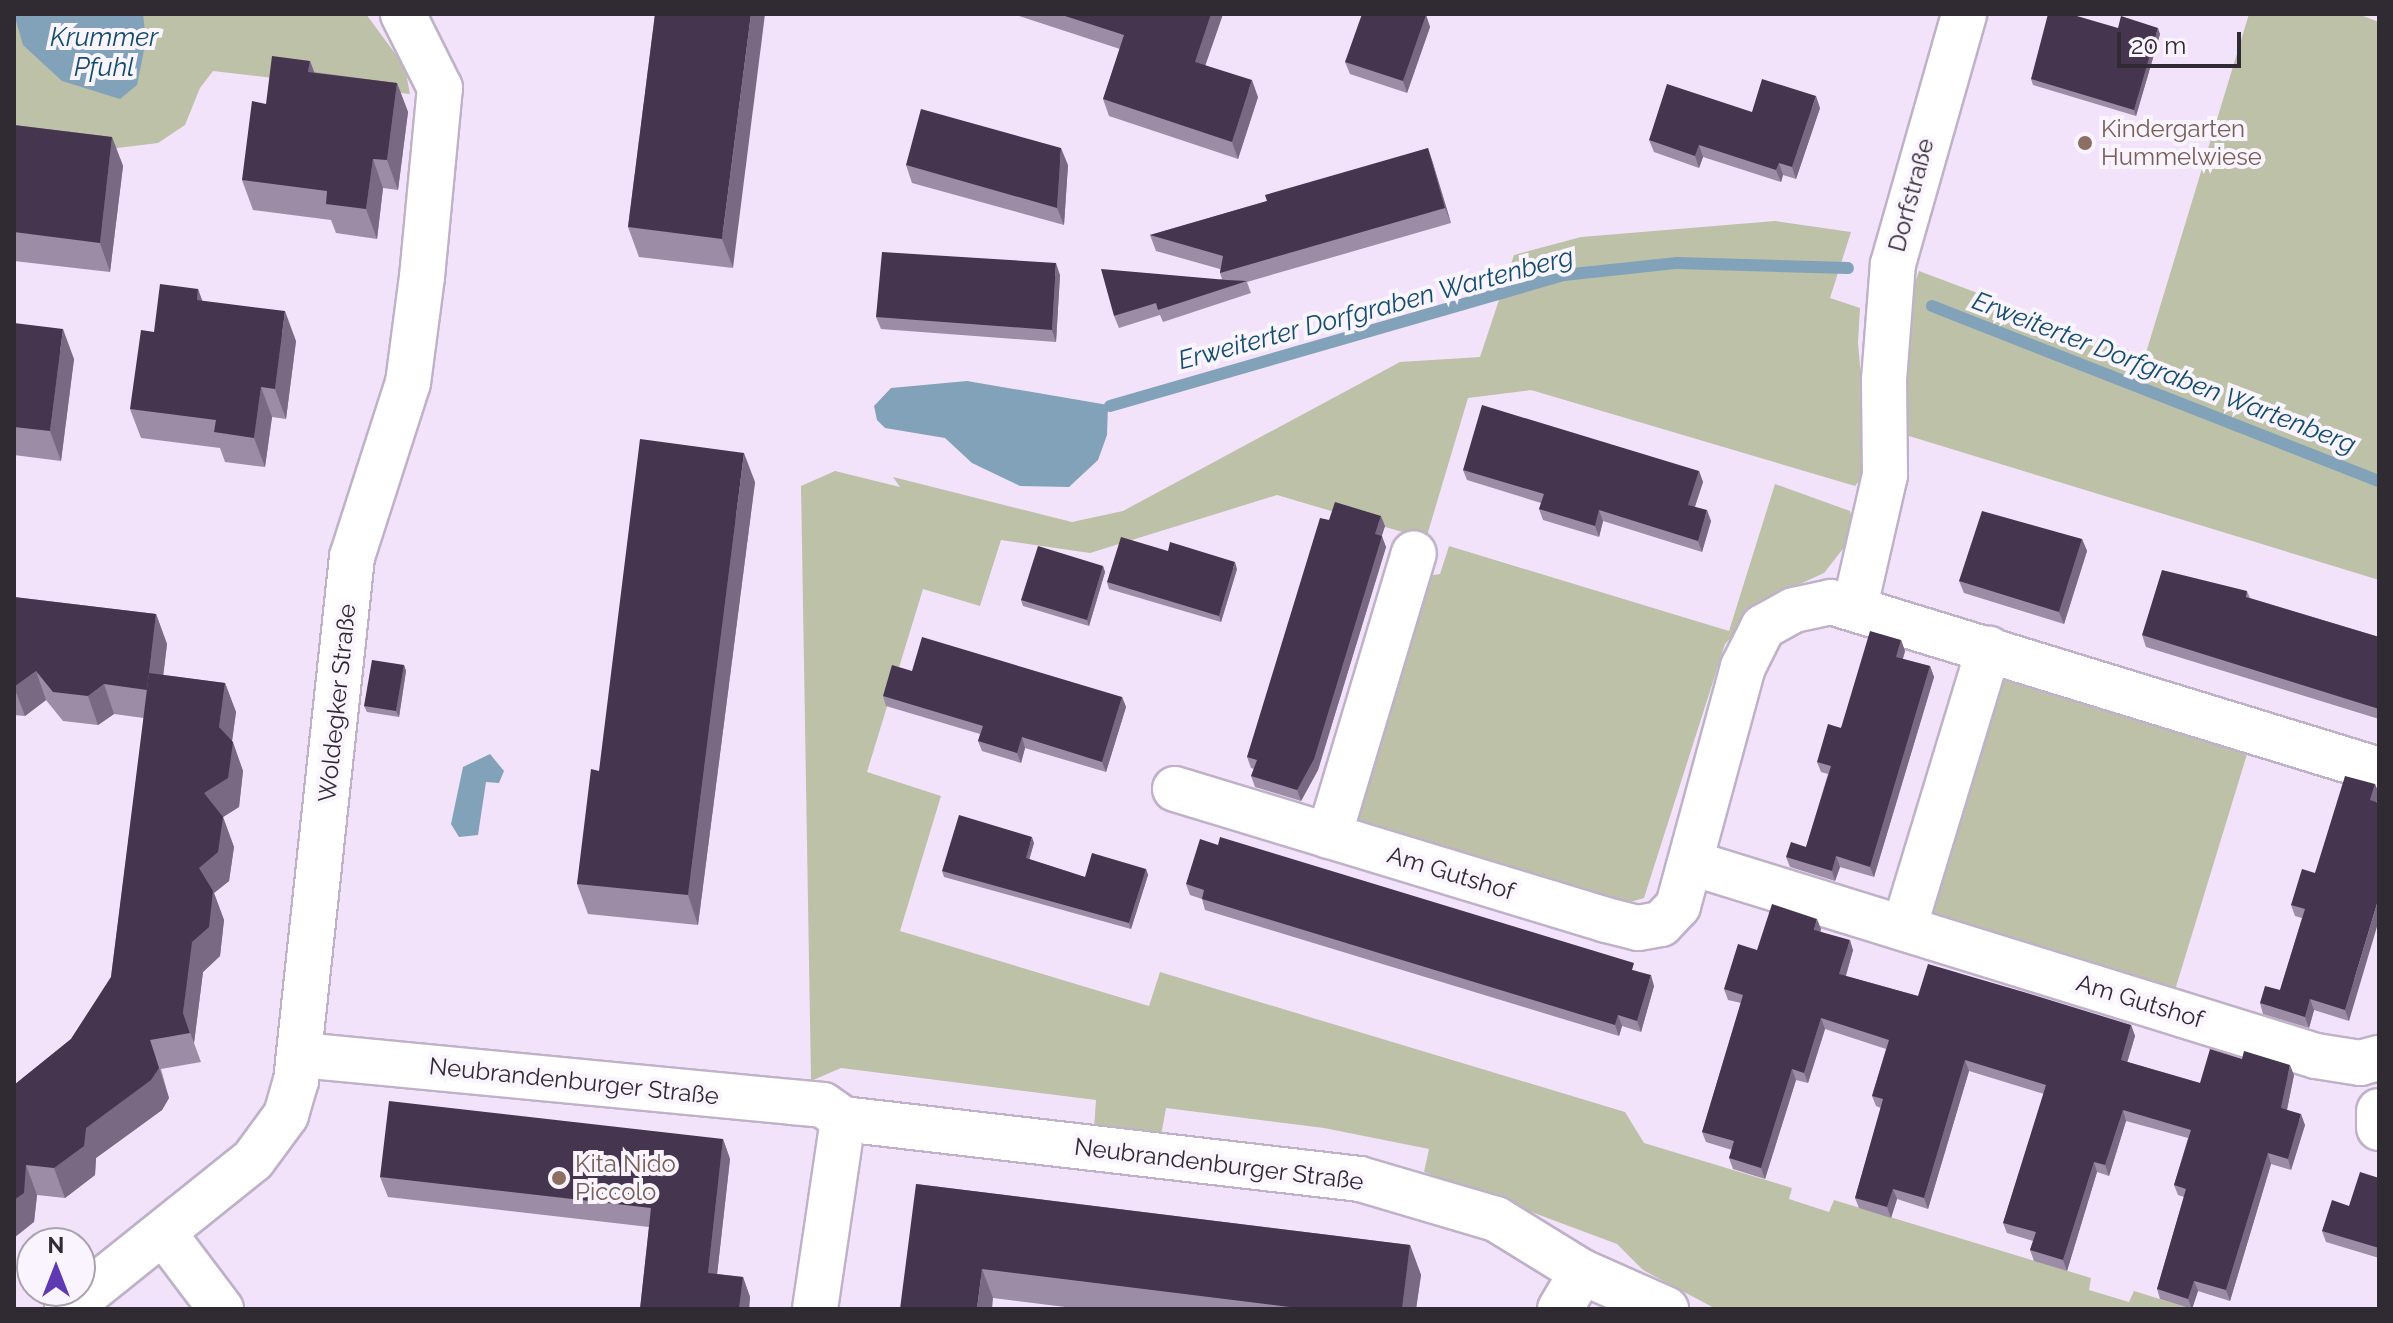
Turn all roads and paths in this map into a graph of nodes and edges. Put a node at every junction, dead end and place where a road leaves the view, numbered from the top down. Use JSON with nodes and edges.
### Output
{"nodes":[{"id":1,"x":403,"y":14,"type":"edge"},
{"id":2,"x":1964,"y":14,"type":"edge"},
{"id":3,"x":1414,"y":553,"type":"dead end"},
{"id":4,"x":1855,"y":606,"type":"junction"},
{"id":5,"x":1989,"y":649,"type":"junction"},
{"id":6,"x":2379,"y":770,"type":"edge"},
{"id":7,"x":1175,"y":789,"type":"dead end"},
{"id":8,"x":1329,"y":836,"type":"junction"},
{"id":9,"x":1692,"y":863,"type":"junction"},
{"id":10,"x":1904,"y":928,"type":"junction"},
{"id":11,"x":301,"y":1055,"type":"junction"},
{"id":12,"x":2379,"y":1059,"type":"edge"},
{"id":13,"x":2379,"y":1111,"type":"edge"},
{"id":14,"x":843,"y":1119,"type":"junction"},
{"id":15,"x":2379,"y":1128,"type":"edge"},
{"id":16,"x":165,"y":1235,"type":"junction"},
{"id":17,"x":1582,"y":1272,"type":"junction"},
{"id":18,"x":67,"y":1309,"type":"edge"},
{"id":19,"x":221,"y":1309,"type":"edge"},
{"id":20,"x":815,"y":1309,"type":"edge"},
{"id":21,"x":1560,"y":1309,"type":"edge"},
{"id":22,"x":1666,"y":1309,"type":"edge"}],
"edges":[{"from":1,"to":11,"type":"street","name":"Woldegker Straße"},
{"from":2,"to":4,"type":"street","name":"Dorfstraße"},
{"from":3,"to":8,"type":"street"},
{"from":4,"to":5,"type":"street","name":"Am Gutshof"},
{"from":4,"to":9,"type":"street","name":"Am Gutshof"},
{"from":5,"to":6,"type":"street","name":"Am Gutshof"},
{"from":5,"to":10,"type":"street"},
{"from":7,"to":8,"type":"street","name":"Am Gutshof"},
{"from":8,"to":9,"type":"street","name":"Am Gutshof"},
{"from":9,"to":10,"type":"street","name":"Am Gutshof"},
{"from":10,"to":12,"type":"street","name":"Am Gutshof"},
{"from":11,"to":14,"type":"street","name":"Neubrandenburger Straße"},
{"from":11,"to":16,"type":"street","name":"Woldegker Straße"},
{"from":13,"to":15,"type":"street"},
{"from":14,"to":17,"type":"street","name":"Neubrandenburger Straße"},
{"from":14,"to":20,"type":"street"},
{"from":16,"to":18,"type":"street","name":"Woldegker Straße"},
{"from":16,"to":19,"type":"street"},
{"from":17,"to":21,"type":"street"},
{"from":17,"to":22,"type":"street","name":"Neubrandenburger Straße"}]}
